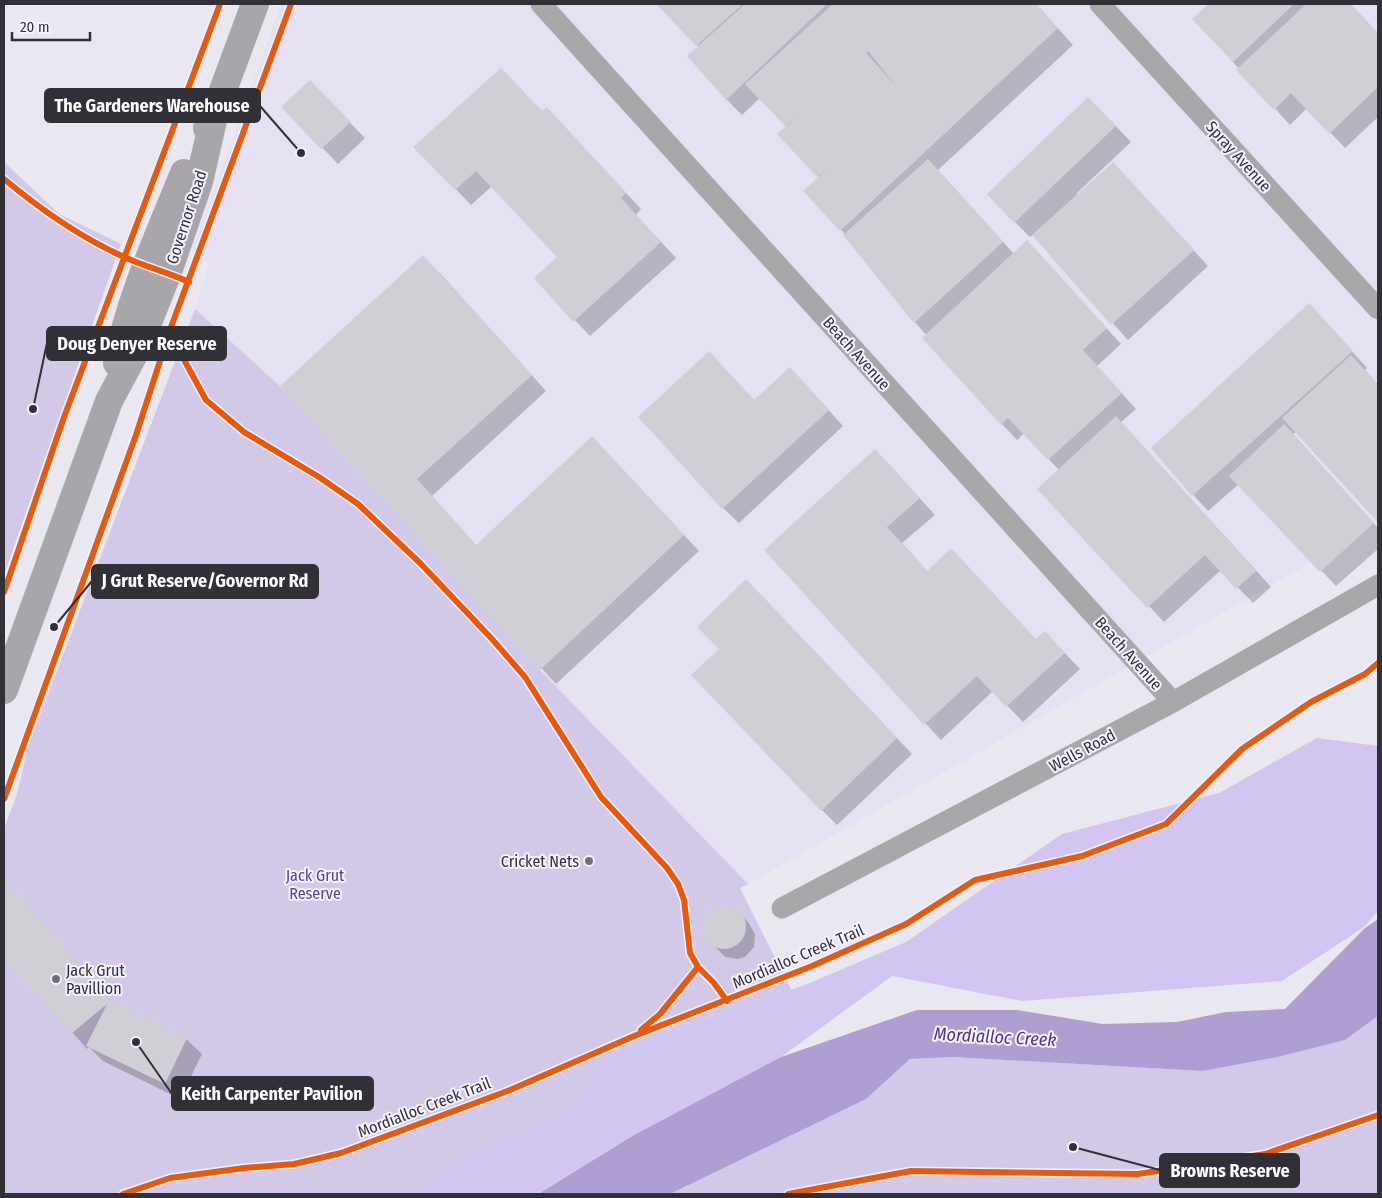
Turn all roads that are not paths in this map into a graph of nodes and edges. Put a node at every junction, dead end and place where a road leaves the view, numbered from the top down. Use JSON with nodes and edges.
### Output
{"nodes":[{"id":1,"x":255,"y":4,"type":"edge"},
{"id":2,"x":541,"y":4,"type":"edge"},
{"id":3,"x":1100,"y":4,"type":"edge"},
{"id":4,"x":1378,"y":308,"type":"edge"},
{"id":5,"x":1378,"y":585,"type":"edge"},
{"id":6,"x":4,"y":690,"type":"edge"},
{"id":7,"x":1173,"y":702,"type":"junction"},
{"id":8,"x":782,"y":908,"type":"dead end"}],
"edges":[{"from":1,"to":6,"type":"street","name":"Governor Road"},
{"from":2,"to":7,"type":"street","name":"Beach Avenue"},
{"from":3,"to":4,"type":"street","name":"Spray Avenue"},
{"from":5,"to":7,"type":"street","name":"Wells Road"},
{"from":7,"to":8,"type":"street","name":"Wells Road"}]}
